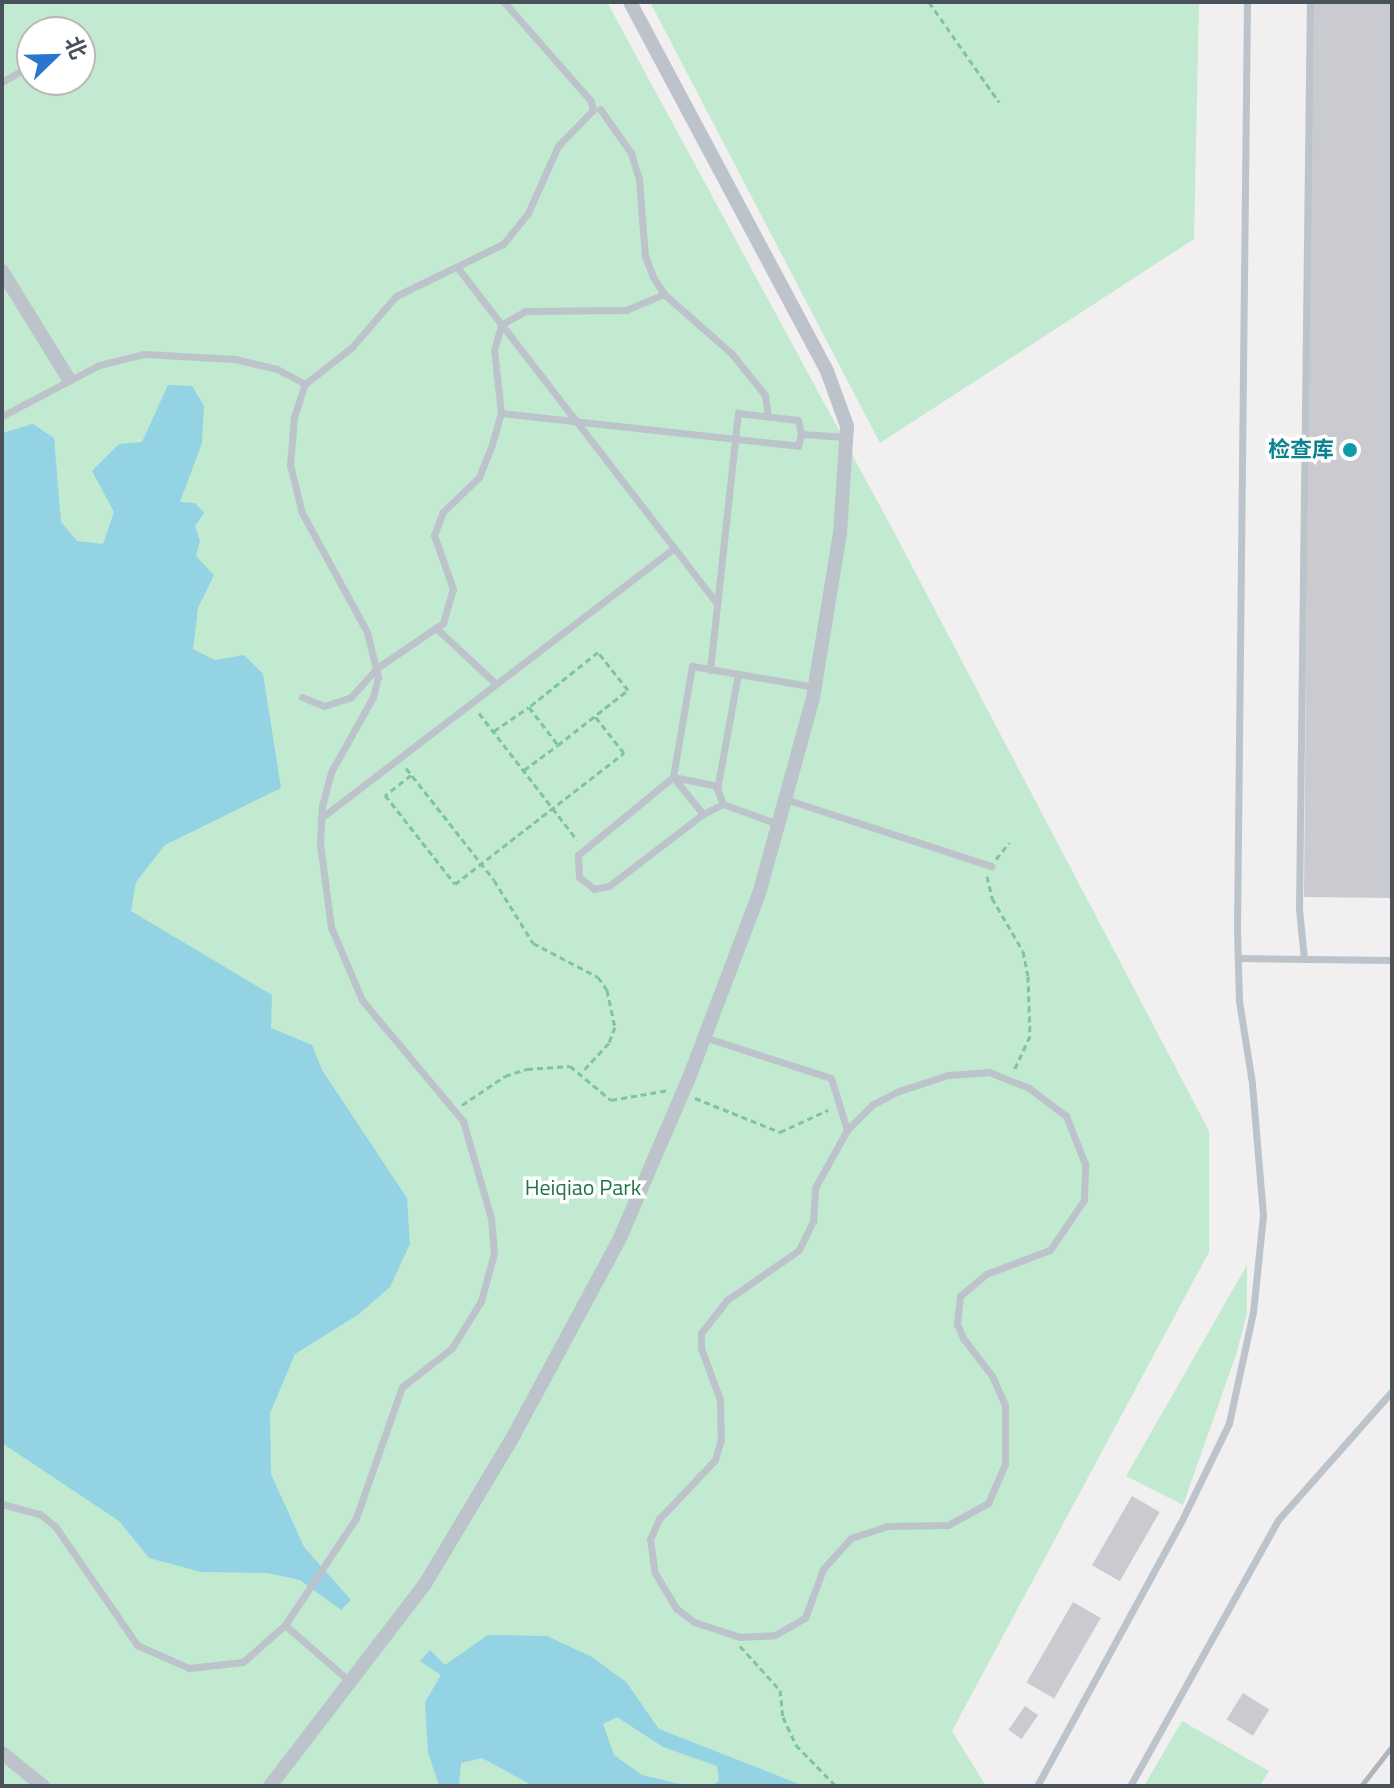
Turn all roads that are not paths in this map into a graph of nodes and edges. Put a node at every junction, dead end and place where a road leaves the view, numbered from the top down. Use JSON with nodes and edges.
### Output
{"nodes":[{"id":1,"x":504,"y":2,"type":"edge"},
{"id":2,"x":630,"y":2,"type":"edge"},
{"id":3,"x":1247,"y":2,"type":"edge"},
{"id":4,"x":1310,"y":2,"type":"edge"},
{"id":5,"x":600,"y":109,"type":"dead end"},
{"id":6,"x":457,"y":267,"type":"junction"},
{"id":7,"x":2,"y":271,"type":"edge"},
{"id":8,"x":664,"y":294,"type":"junction"},
{"id":9,"x":501,"y":325,"type":"junction"},
{"id":10,"x":68,"y":378,"type":"junction"},
{"id":11,"x":305,"y":384,"type":"junction"},
{"id":12,"x":501,"y":413,"type":"junction"},
{"id":13,"x":2,"y":416,"type":"edge"},
{"id":14,"x":768,"y":417,"type":"junction"},
{"id":15,"x":577,"y":422,"type":"junction"},
{"id":16,"x":801,"y":434,"type":"junction"},
{"id":17,"x":846,"y":437,"type":"junction"},
{"id":18,"x":735,"y":439,"type":"junction"},
{"id":19,"x":674,"y":548,"type":"junction"},
{"id":20,"x":717,"y":603,"type":"junction"},
{"id":21,"x":436,"y":628,"type":"junction"},
{"id":22,"x":377,"y":668,"type":"junction"},
{"id":23,"x":710,"y":670,"type":"junction"},
{"id":24,"x":738,"y":674,"type":"junction"},
{"id":25,"x":496,"y":684,"type":"junction"},
{"id":26,"x":815,"y":687,"type":"junction"},
{"id":27,"x":302,"y":697,"type":"dead end"},
{"id":28,"x":673,"y":777,"type":"junction"},
{"id":29,"x":718,"y":786,"type":"junction"},
{"id":30,"x":785,"y":799,"type":"junction"},
{"id":31,"x":723,"y":804,"type":"junction"},
{"id":32,"x":703,"y":814,"type":"junction"},
{"id":33,"x":321,"y":818,"type":"junction"},
{"id":34,"x":778,"y":824,"type":"junction"},
{"id":35,"x":991,"y":866,"type":"road end"},
{"id":36,"x":1238,"y":958,"type":"junction"},
{"id":37,"x":1304,"y":959,"type":"junction"},
{"id":38,"x":1392,"y":960,"type":"edge"},
{"id":39,"x":704,"y":1037,"type":"junction"},
{"id":40,"x":847,"y":1130,"type":"junction"},
{"id":41,"x":1392,"y":1391,"type":"edge"},
{"id":42,"x":2,"y":1504,"type":"edge"},
{"id":43,"x":285,"y":1625,"type":"junction"},
{"id":44,"x":351,"y":1683,"type":"junction"},
{"id":45,"x":2,"y":1753,"type":"edge"},
{"id":46,"x":43,"y":1786,"type":"edge"},
{"id":47,"x":270,"y":1786,"type":"edge"},
{"id":48,"x":1037,"y":1786,"type":"edge"},
{"id":49,"x":1130,"y":1786,"type":"edge"}],
"edges":[{"from":1,"to":6,"type":"lane"},
{"from":2,"to":17,"type":"street"},
{"from":3,"to":36,"type":"lane"},
{"from":4,"to":37,"type":"lane"},
{"from":5,"to":8,"type":"lane"},
{"from":6,"to":9,"type":"lane"},
{"from":6,"to":11,"type":"lane"},
{"from":7,"to":10,"type":"street"},
{"from":8,"to":9,"type":"lane"},
{"from":8,"to":14,"type":"lane"},
{"from":9,"to":12,"type":"lane"},
{"from":9,"to":15,"type":"lane"},
{"from":10,"to":11,"type":"lane"},
{"from":10,"to":13,"type":"lane"},
{"from":11,"to":22,"type":"lane"},
{"from":12,"to":15,"type":"lane"},
{"from":12,"to":21,"type":"lane"},
{"from":14,"to":16,"type":"lane"},
{"from":14,"to":18,"type":"lane"},
{"from":15,"to":18,"type":"lane"},
{"from":15,"to":19,"type":"lane"},
{"from":16,"to":17,"type":"lane"},
{"from":16,"to":18,"type":"lane"},
{"from":17,"to":26,"type":"street"},
{"from":18,"to":20,"type":"lane"},
{"from":19,"to":20,"type":"lane"},
{"from":19,"to":25,"type":"lane"},
{"from":20,"to":23,"type":"lane"},
{"from":21,"to":22,"type":"lane"},
{"from":21,"to":25,"type":"lane"},
{"from":22,"to":27,"type":"lane"},
{"from":22,"to":33,"type":"lane"},
{"from":23,"to":24,"type":"lane"},
{"from":23,"to":28,"type":"lane"},
{"from":24,"to":26,"type":"lane"},
{"from":24,"to":29,"type":"lane"},
{"from":25,"to":33,"type":"lane"},
{"from":26,"to":30,"type":"street"},
{"from":28,"to":29,"type":"lane"},
{"from":28,"to":32,"type":"lane"},
{"from":28,"to":32,"type":"lane"},
{"from":29,"to":31,"type":"lane"},
{"from":30,"to":34,"type":"street"},
{"from":30,"to":35,"type":"lane"},
{"from":31,"to":32,"type":"lane"},
{"from":31,"to":34,"type":"lane"},
{"from":33,"to":43,"type":"lane"},
{"from":34,"to":39,"type":"street"},
{"from":36,"to":37,"type":"lane"},
{"from":36,"to":48,"type":"lane"},
{"from":37,"to":38,"type":"lane"},
{"from":39,"to":40,"type":"lane"},
{"from":39,"to":44,"type":"street"},
{"from":40,"to":40,"type":"lane"},
{"from":41,"to":49,"type":"lane"},
{"from":42,"to":43,"type":"lane"},
{"from":43,"to":44,"type":"lane"},
{"from":44,"to":47,"type":"street"},
{"from":45,"to":46,"type":"street"}]}
